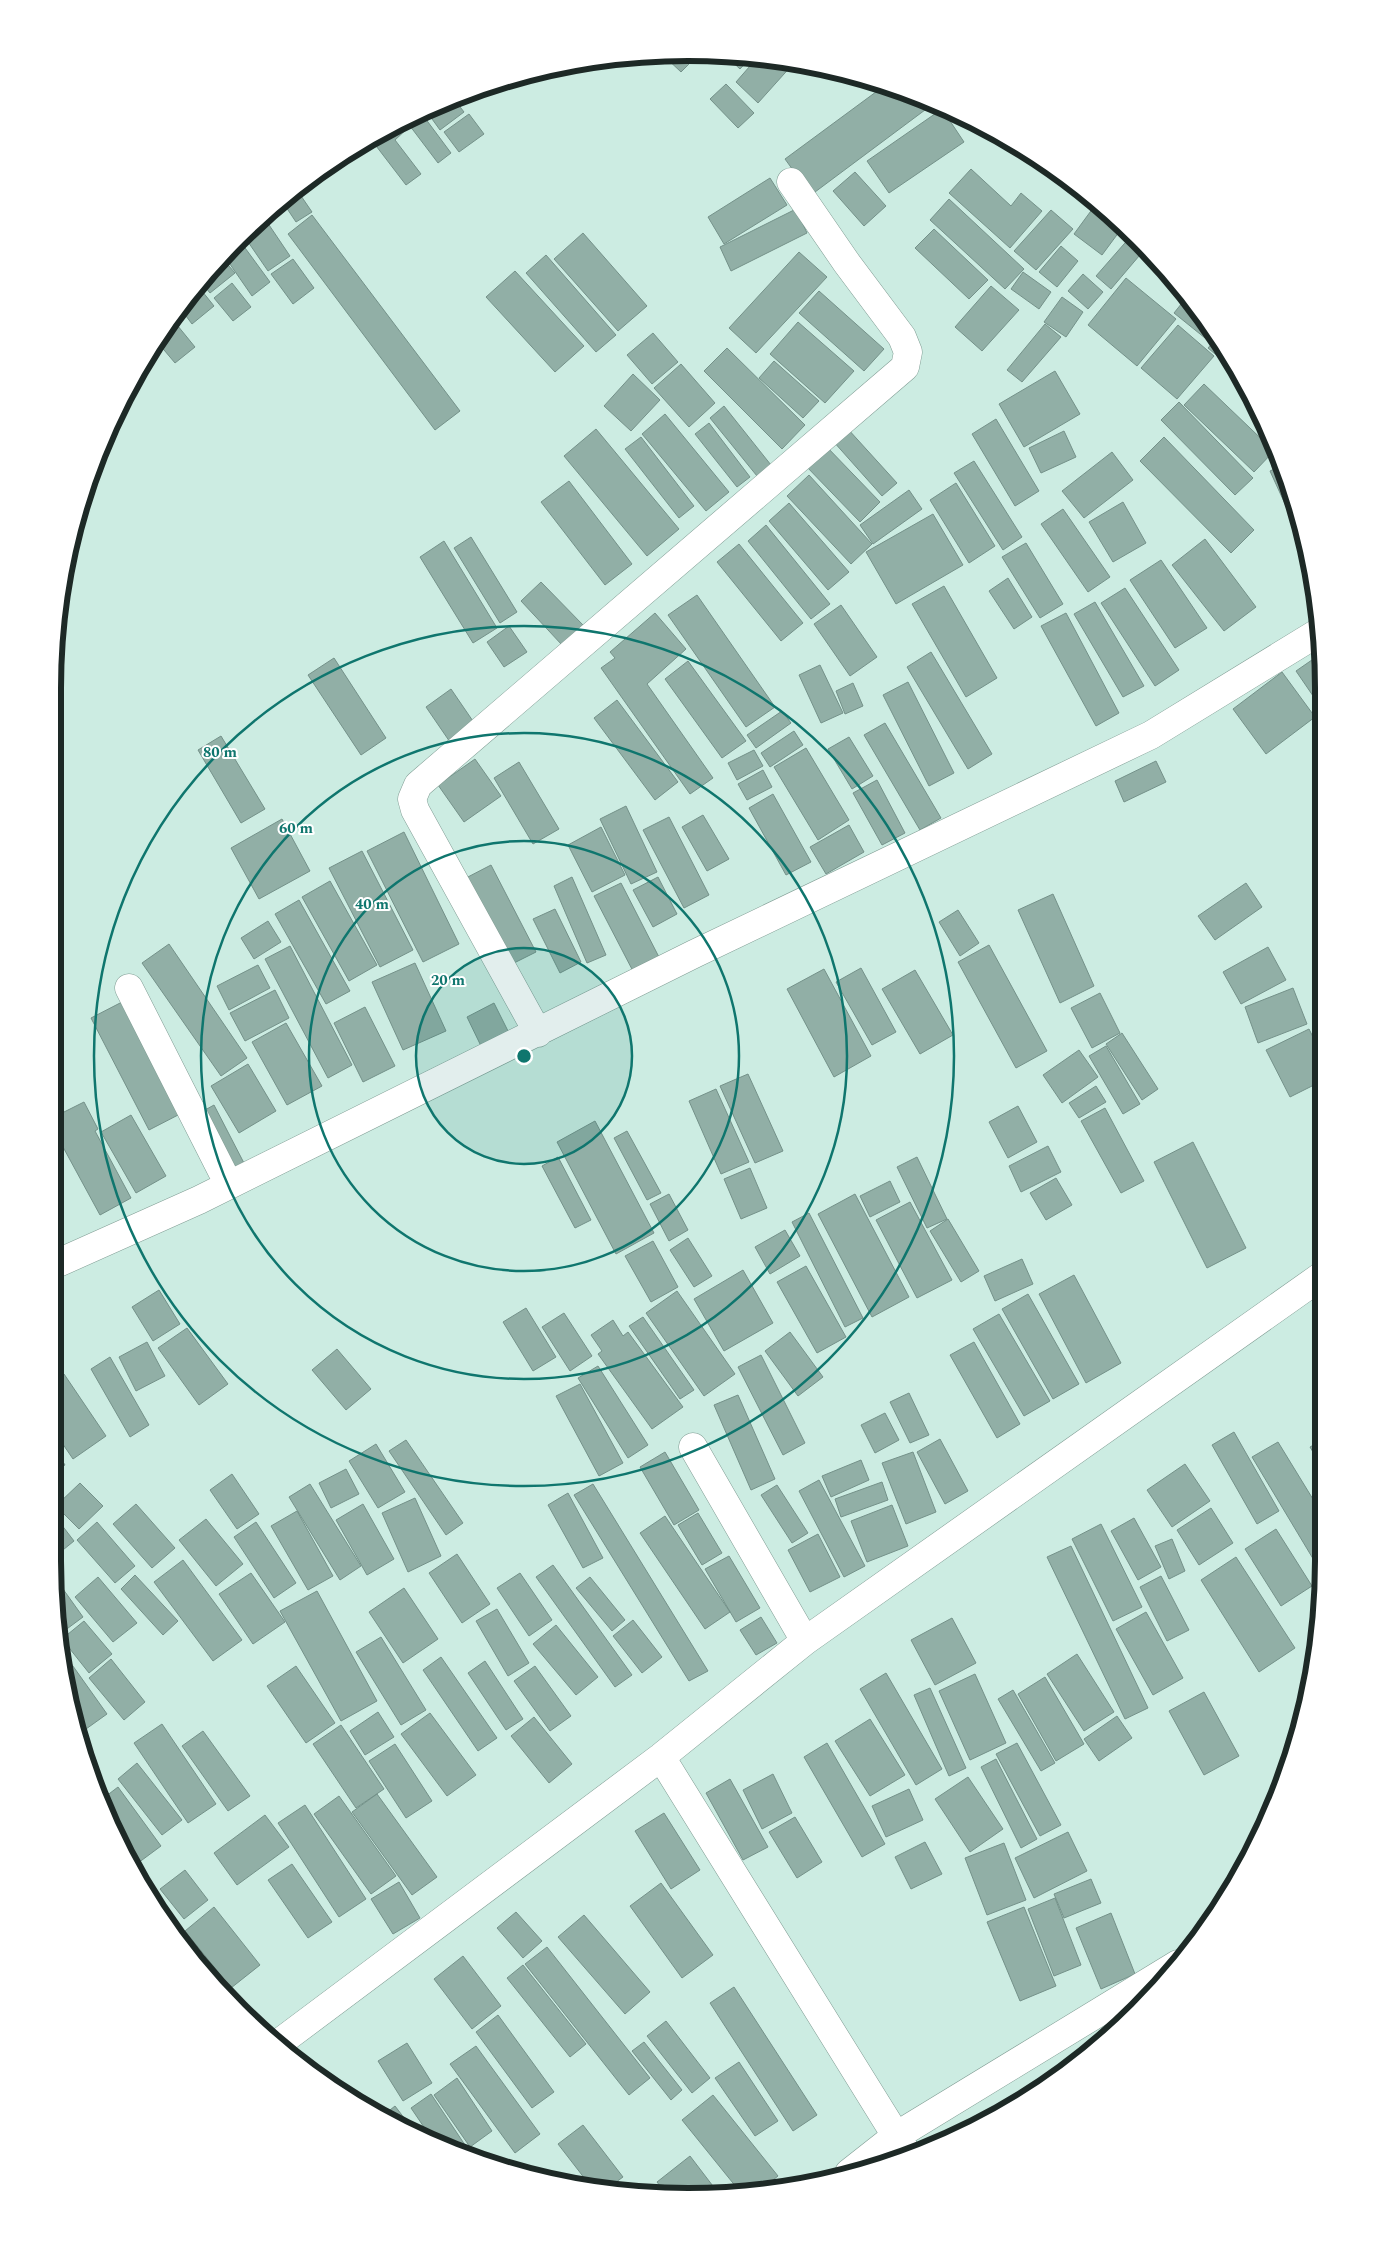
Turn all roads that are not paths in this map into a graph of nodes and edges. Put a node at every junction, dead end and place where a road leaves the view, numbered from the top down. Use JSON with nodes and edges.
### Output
{"nodes":[{"id":1,"x":791,"y":182,"type":"dead end"},
{"id":2,"x":1312,"y":636,"type":"edge"},
{"id":3,"x":129,"y":988,"type":"dead end"},
{"id":4,"x":538,"y":1033,"type":"junction"},
{"id":5,"x":229,"y":1185,"type":"junction"},
{"id":6,"x":61,"y":1261,"type":"edge"},
{"id":7,"x":1315,"y":1282,"type":"edge"},
{"id":8,"x":693,"y":1447,"type":"dead end"},
{"id":9,"x":805,"y":1641,"type":"junction"},
{"id":10,"x":661,"y":1757,"type":"junction"},
{"id":11,"x":1153,"y":1981,"type":"edge"},
{"id":12,"x":284,"y":2039,"type":"edge"},
{"id":13,"x":902,"y":2146,"type":"edge"},
{"id":14,"x":882,"y":2156,"type":"edge"}],
"edges":[{"from":1,"to":4,"type":"street"},
{"from":2,"to":4,"type":"street"},
{"from":3,"to":5,"type":"street"},
{"from":4,"to":5,"type":"street"},
{"from":5,"to":6,"type":"street"},
{"from":7,"to":9,"type":"street"},
{"from":8,"to":9,"type":"street"},
{"from":9,"to":10,"type":"street"},
{"from":10,"to":12,"type":"street"},
{"from":10,"to":13,"type":"street"},
{"from":11,"to":13,"type":"street"},
{"from":13,"to":14,"type":"street"}]}
